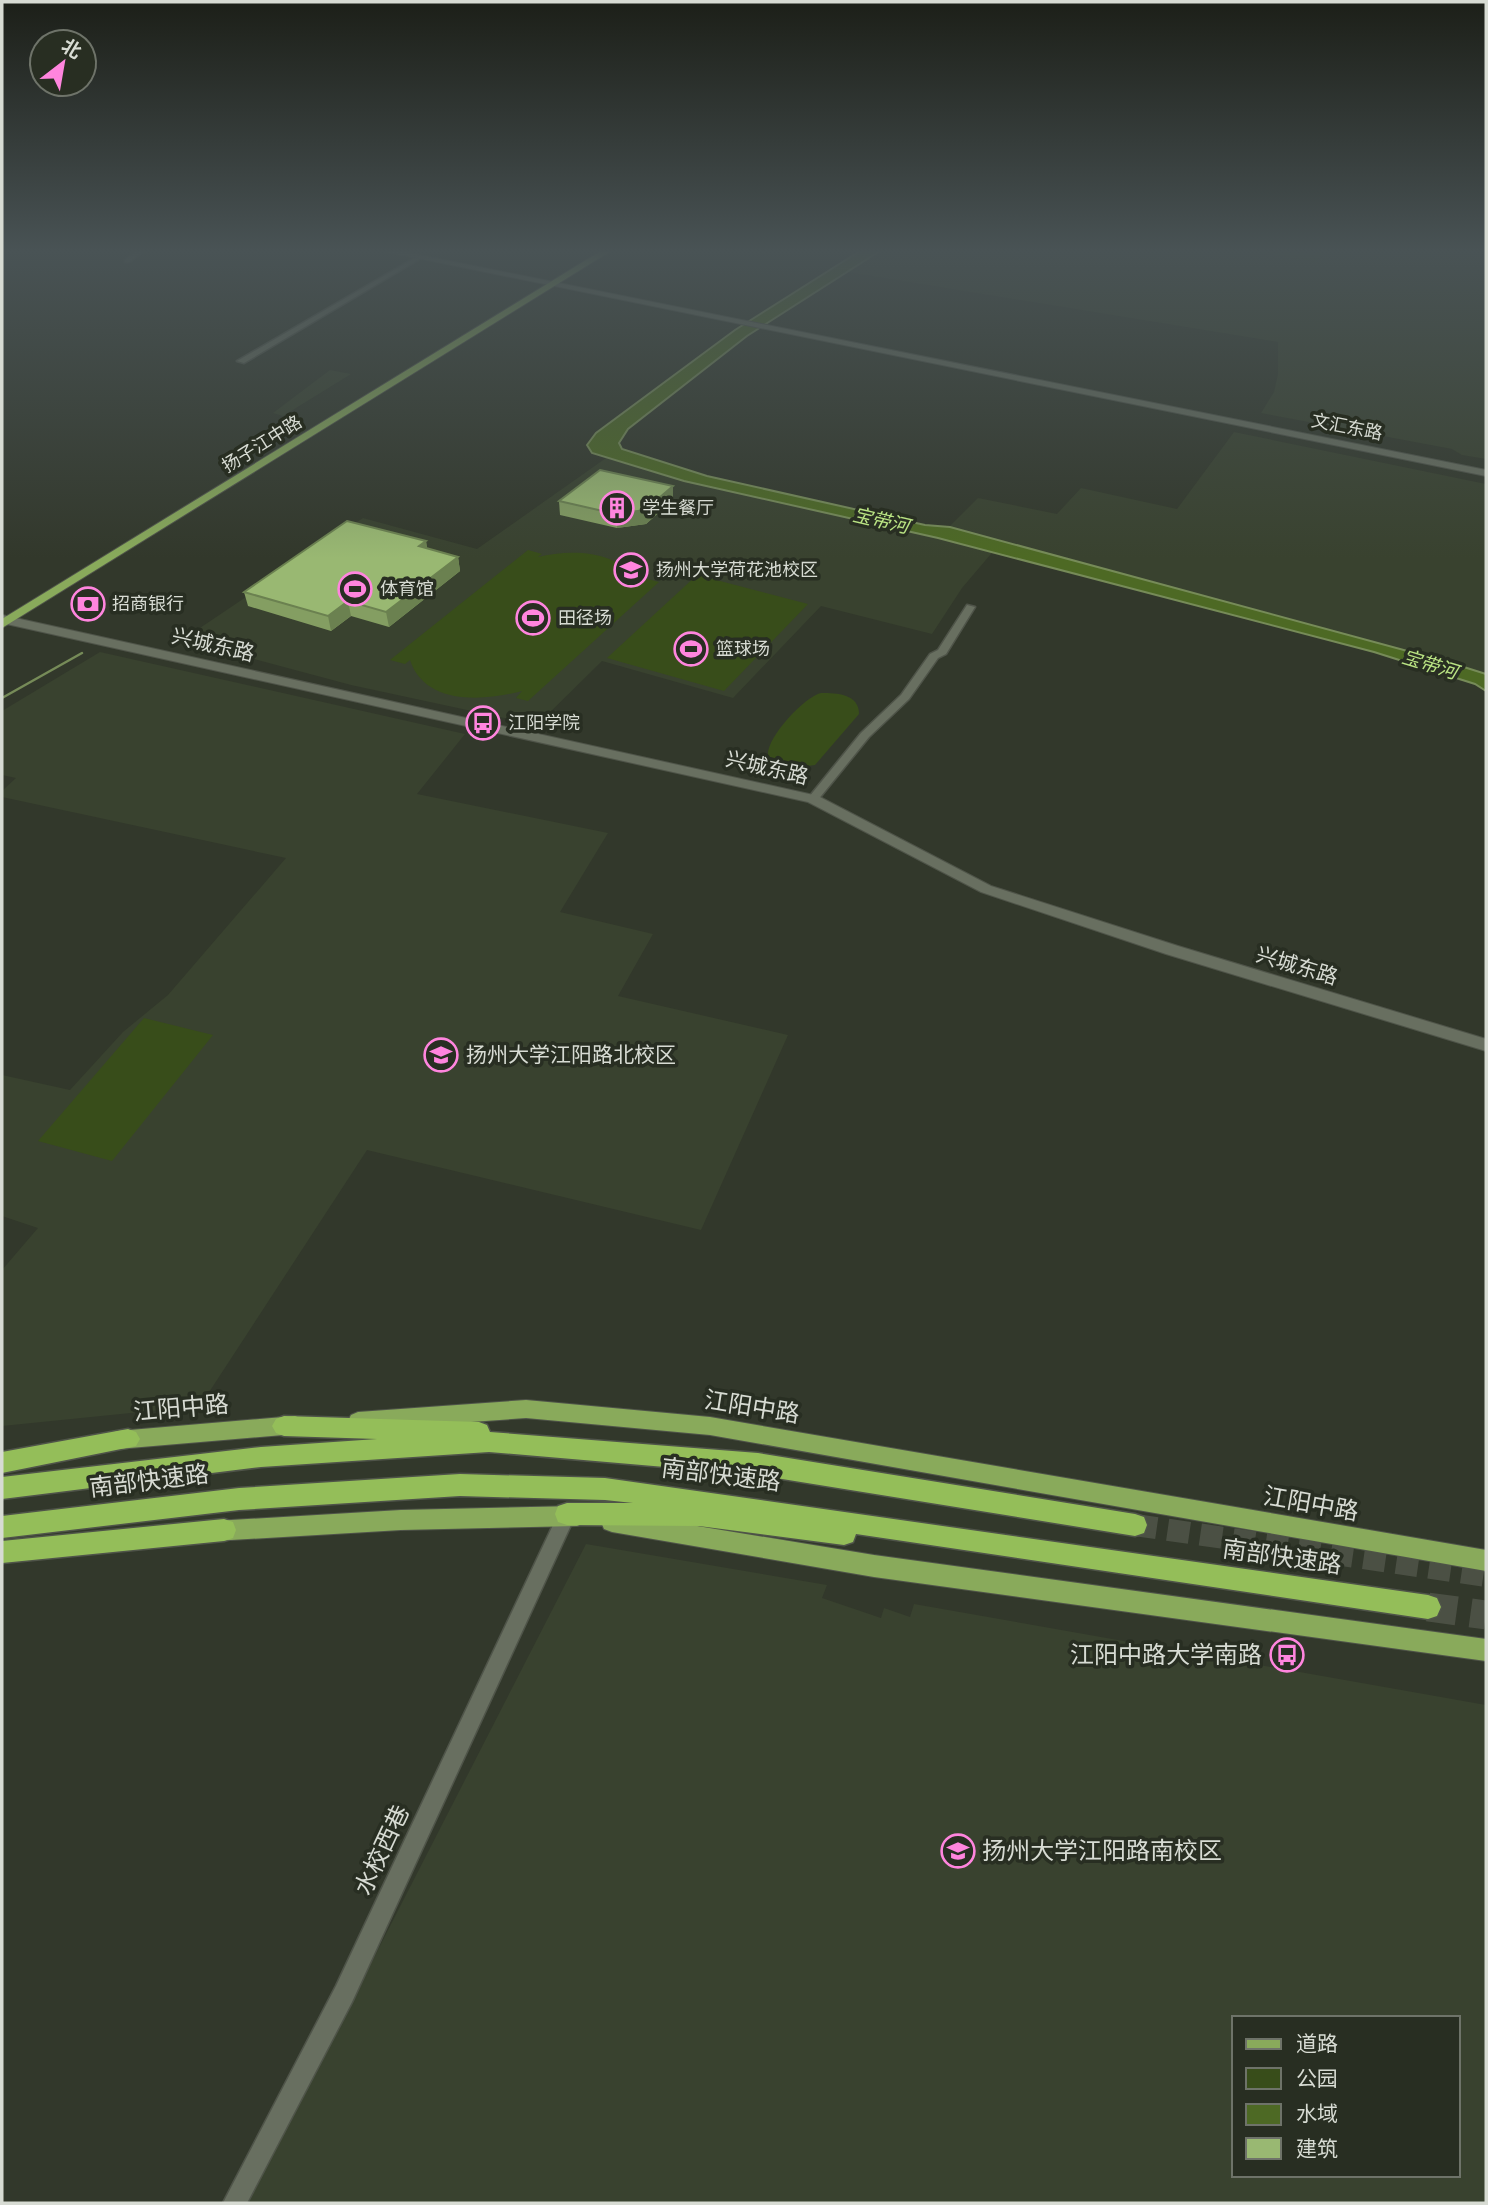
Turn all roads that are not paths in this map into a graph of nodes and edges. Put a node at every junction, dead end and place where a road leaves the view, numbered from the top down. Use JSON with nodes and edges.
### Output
{"nodes":[{"id":1,"x":257,"y":352,"type":"edge"},
{"id":2,"x":439,"y":352,"type":"edge"},
{"id":3,"x":898,"y":352,"type":"edge"},
{"id":4,"x":902,"y":352,"type":"edge"},
{"id":5,"x":241,"y":361,"type":"dead end"},
{"id":6,"x":1486,"y":468,"type":"edge"},
{"id":7,"x":1486,"y":473,"type":"edge"},
{"id":8,"x":970,"y":607,"type":"dead end"},
{"id":9,"x":3,"y":617,"type":"edge"},
{"id":10,"x":813,"y":799,"type":"junction"},
{"id":11,"x":1486,"y":1045,"type":"edge"},
{"id":12,"x":284,"y":1426,"type":"junction"},
{"id":13,"x":128,"y":1439,"type":"junction"},
{"id":14,"x":2,"y":1452,"type":"edge"},
{"id":15,"x":2,"y":1463,"type":"edge"},
{"id":16,"x":758,"y":1464,"type":"junction"},
{"id":17,"x":2,"y":1488,"type":"edge"},
{"id":18,"x":566,"y":1514,"type":"junction"},
{"id":19,"x":1135,"y":1525,"type":"tunnel mouth"},
{"id":20,"x":2,"y":1527,"type":"edge"},
{"id":21,"x":223,"y":1530,"type":"joint"},
{"id":22,"x":2,"y":1554,"type":"edge"},
{"id":23,"x":1092,"y":1557,"type":"junction"},
{"id":24,"x":1486,"y":1561,"type":"edge"},
{"id":25,"x":1428,"y":1607,"type":"tunnel mouth"},
{"id":26,"x":1486,"y":1650,"type":"edge"},
{"id":27,"x":236,"y":2203,"type":"edge"}],
"edges":[{"from":1,"to":5,"type":"street"},
{"from":2,"to":9,"type":"main road","name":"扬子江中路"},
{"from":3,"to":7,"type":"main road","name":"文汇东路"},
{"from":4,"to":6,"type":"main road","name":"文汇东路"},
{"from":8,"to":10,"type":"street"},
{"from":9,"to":10,"type":"main road","name":"兴城东路"},
{"from":10,"to":11,"type":"main road","name":"兴城东路"},
{"from":12,"to":13,"type":"main road","name":"江阳中路"},
{"from":12,"to":16,"type":"highway"},
{"from":12,"to":24,"type":"main road","name":"江阳中路"},
{"from":13,"to":14,"type":"main road","name":"江阳中路"},
{"from":13,"to":15,"type":"highway"},
{"from":16,"to":17,"type":"highway","name":"南部快速路"},
{"from":16,"to":19,"type":"highway","name":"南部快速路"},
{"from":18,"to":21,"type":"main road"},
{"from":18,"to":23,"type":"highway"},
{"from":18,"to":26,"type":"main road"},
{"from":18,"to":27,"type":"street","name":"水校西巷"},
{"from":20,"to":23,"type":"highway","name":"南部快速路"},
{"from":21,"to":22,"type":"highway"},
{"from":23,"to":25,"type":"highway","name":"南部快速路"}]}
